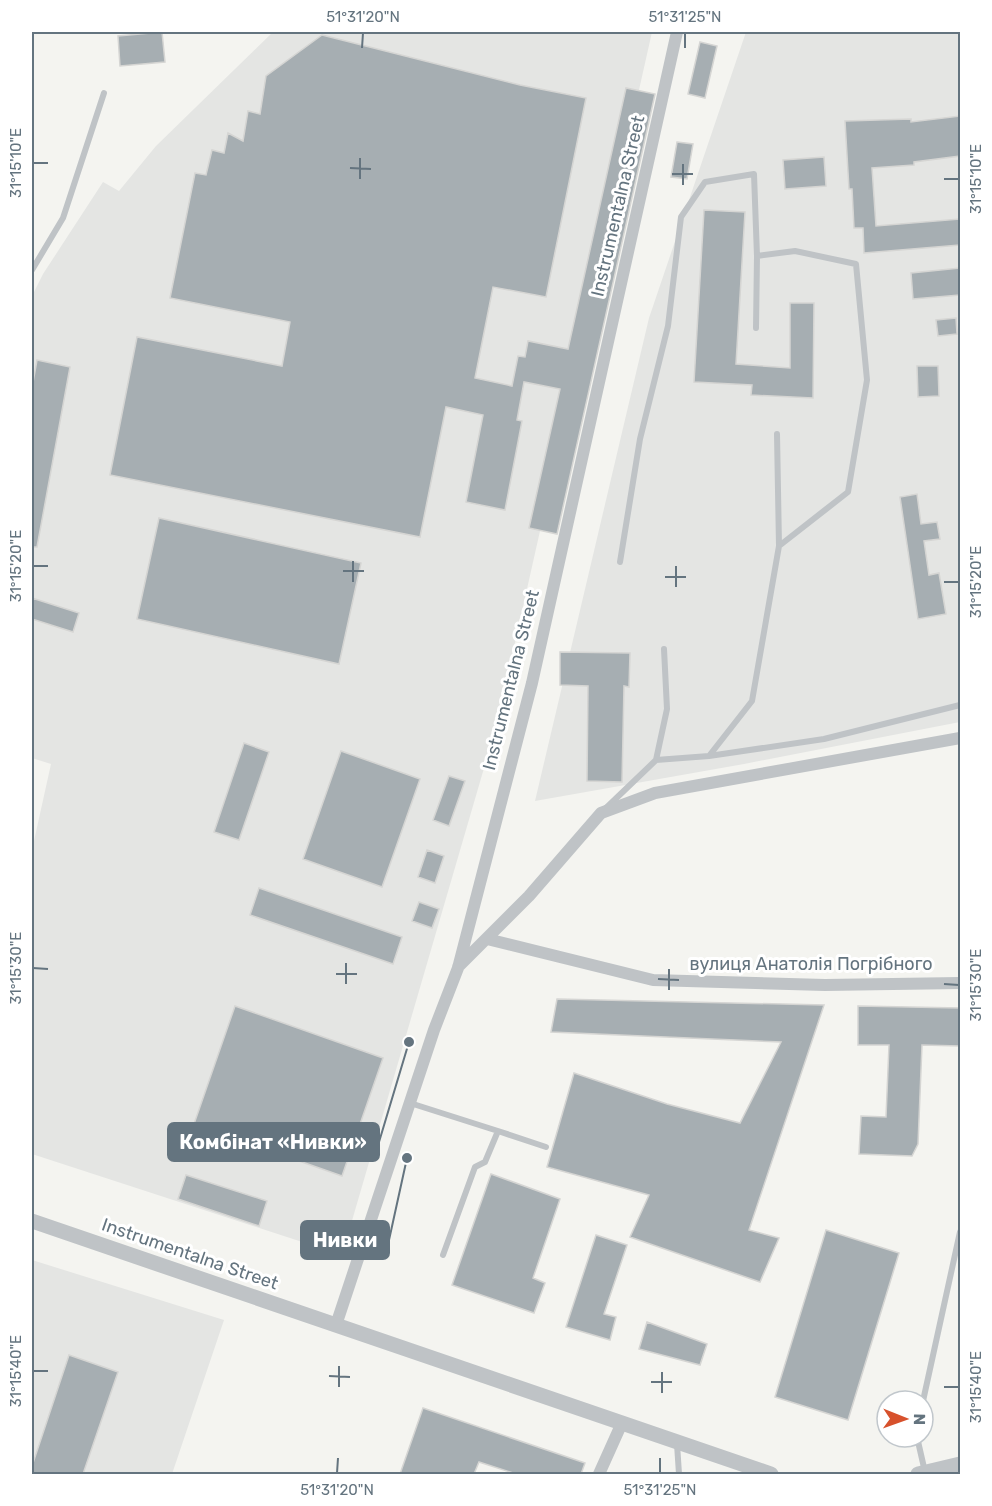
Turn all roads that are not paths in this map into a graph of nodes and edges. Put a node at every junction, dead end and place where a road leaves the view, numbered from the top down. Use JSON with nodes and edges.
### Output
{"nodes":[{"id":1,"x":677,"y":32,"type":"edge"},
{"id":2,"x":104,"y":93,"type":"dead end"},
{"id":3,"x":758,"y":256,"type":"junction"},
{"id":4,"x":32,"y":270,"type":"edge"},
{"id":5,"x":756,"y":328,"type":"dead end"},
{"id":6,"x":777,"y":434,"type":"dead end"},
{"id":7,"x":779,"y":546,"type":"junction"},
{"id":8,"x":620,"y":562,"type":"dead end"},
{"id":9,"x":664,"y":649,"type":"dead end"},
{"id":10,"x":960,"y":705,"type":"edge"},
{"id":11,"x":960,"y":738,"type":"edge"},
{"id":12,"x":709,"y":756,"type":"junction"},
{"id":13,"x":656,"y":760,"type":"junction"},
{"id":14,"x":601,"y":813,"type":"junction"},
{"id":15,"x":487,"y":939,"type":"junction"},
{"id":16,"x":458,"y":968,"type":"junction"},
{"id":17,"x":960,"y":983,"type":"edge"},
{"id":18,"x":410,"y":1103,"type":"junction"},
{"id":19,"x":498,"y":1131,"type":"junction"},
{"id":20,"x":546,"y":1148,"type":"dead end"},
{"id":21,"x":32,"y":1221,"type":"edge"},
{"id":22,"x":960,"y":1232,"type":"edge"},
{"id":23,"x":443,"y":1255,"type":"dead end"},
{"id":24,"x":336,"y":1325,"type":"junction"},
{"id":25,"x":926,"y":1389,"type":"edge"},
{"id":26,"x":621,"y":1425,"type":"junction"},
{"id":27,"x":677,"y":1443,"type":"junction"},
{"id":28,"x":918,"y":1449,"type":"edge"},
{"id":29,"x":960,"y":1464,"type":"edge"},
{"id":30,"x":599,"y":1474,"type":"edge"},
{"id":31,"x":679,"y":1474,"type":"edge"},
{"id":32,"x":771,"y":1474,"type":"edge"},
{"id":33,"x":921,"y":1474,"type":"edge"}],
"edges":[{"from":1,"to":16,"type":"street","name":"Instrumentalna Street"},
{"from":2,"to":4,"type":"lane"},
{"from":3,"to":5,"type":"lane"},
{"from":3,"to":7,"type":"lane"},
{"from":3,"to":8,"type":"lane"},
{"from":6,"to":7,"type":"lane"},
{"from":7,"to":12,"type":"lane"},
{"from":9,"to":13,"type":"lane"},
{"from":10,"to":12,"type":"lane"},
{"from":11,"to":14,"type":"street"},
{"from":12,"to":13,"type":"lane"},
{"from":13,"to":14,"type":"lane"},
{"from":14,"to":15,"type":"street"},
{"from":15,"to":16,"type":"street"},
{"from":15,"to":17,"type":"street","name":"вулиця Анатолія Погрібного"},
{"from":16,"to":18,"type":"street","name":"Instrumentalna Street"},
{"from":18,"to":19,"type":"lane"},
{"from":18,"to":24,"type":"street","name":"Instrumentalna Street"},
{"from":19,"to":20,"type":"lane"},
{"from":19,"to":23,"type":"lane"},
{"from":21,"to":24,"type":"street","name":"Instrumentalna Street"},
{"from":22,"to":25,"type":"lane"},
{"from":24,"to":26,"type":"street","name":"Instrumentalna Street"},
{"from":26,"to":27,"type":"street","name":"Instrumentalna Street"},
{"from":26,"to":30,"type":"street"},
{"from":27,"to":31,"type":"lane"},
{"from":27,"to":32,"type":"street","name":"Instrumentalna Street"},
{"from":28,"to":33,"type":"lane"},
{"from":29,"to":33,"type":"street"}]}
